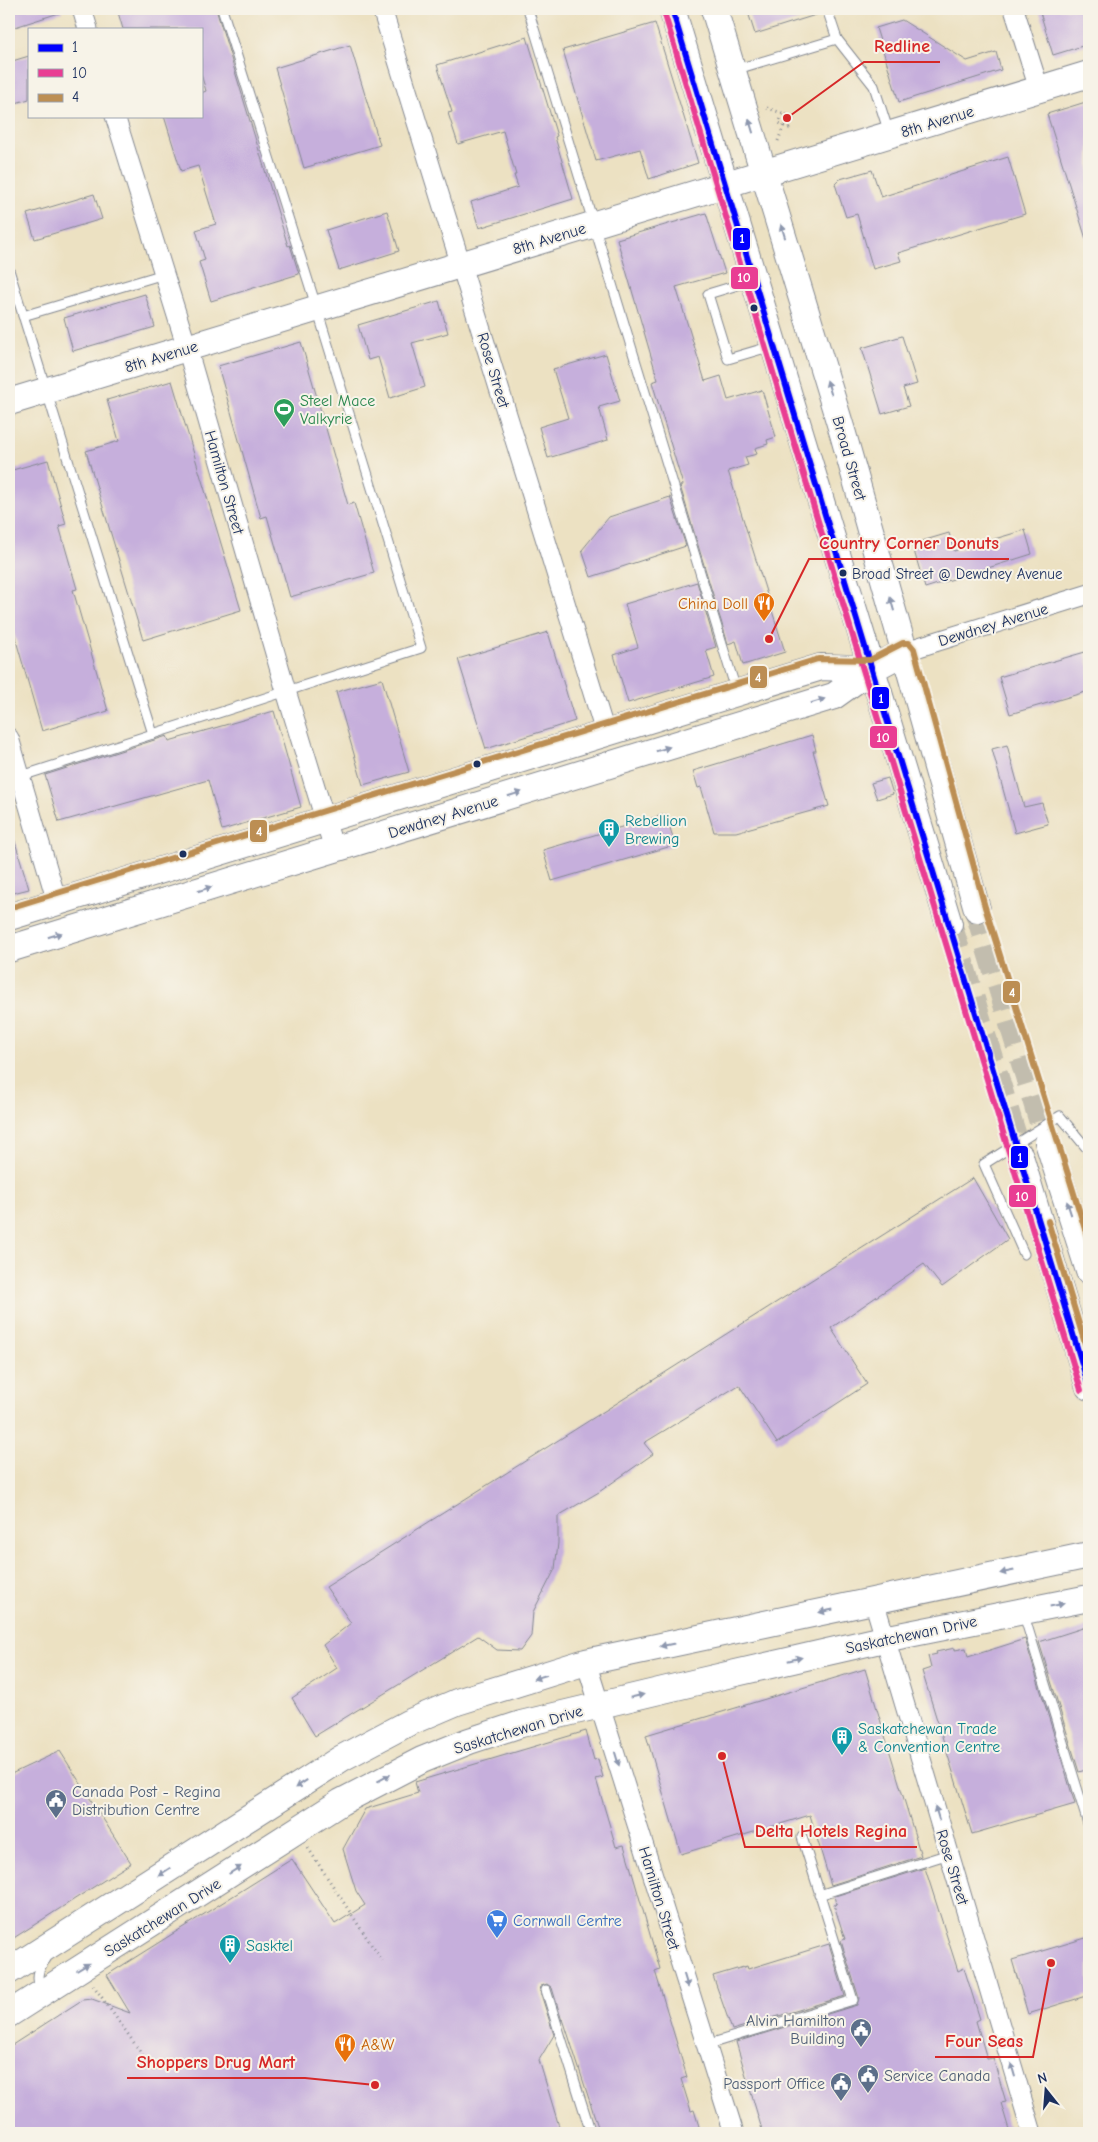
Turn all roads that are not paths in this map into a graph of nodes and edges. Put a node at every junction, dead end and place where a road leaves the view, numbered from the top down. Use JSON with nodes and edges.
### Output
{"nodes":[{"id":1,"x":82,"y":9,"type":"edge"},
{"id":2,"x":222,"y":9,"type":"edge"},
{"id":3,"x":382,"y":9,"type":"edge"},
{"id":4,"x":528,"y":9,"type":"edge"},
{"id":5,"x":672,"y":9,"type":"edge"},
{"id":6,"x":714,"y":9,"type":"edge"},
{"id":7,"x":828,"y":9,"type":"edge"},
{"id":8,"x":1014,"y":9,"type":"edge"},
{"id":9,"x":88,"y":28,"type":"edge"},
{"id":10,"x":837,"y":39,"type":"junction"},
{"id":11,"x":733,"y":70,"type":"junction"},
{"id":12,"x":1089,"y":74,"type":"edge"},
{"id":13,"x":1039,"y":89,"type":"junction"},
{"id":14,"x":116,"y":118,"type":"edge"},
{"id":15,"x":889,"y":135,"type":"junction"},
{"id":16,"x":765,"y":173,"type":"junction"},
{"id":17,"x":725,"y":185,"type":"junction"},
{"id":18,"x":594,"y":225,"type":"junction"},
{"id":19,"x":461,"y":265,"type":"junction"},
{"id":20,"x":9,"y":270,"type":"edge"},
{"id":21,"x":164,"y":274,"type":"junction"},
{"id":22,"x":754,"y":281,"type":"junction"},
{"id":23,"x":317,"y":309,"type":"junction"},
{"id":24,"x":23,"y":316,"type":"junction"},
{"id":25,"x":773,"y":345,"type":"junction"},
{"id":26,"x":186,"y":348,"type":"junction"},
{"id":27,"x":46,"y":391,"type":"junction"},
{"id":28,"x":9,"y":402,"type":"edge"},
{"id":29,"x":1089,"y":594,"type":"edge"},
{"id":30,"x":906,"y":651,"type":"junction"},
{"id":31,"x":872,"y":670,"type":"junction"},
{"id":32,"x":286,"y":692,"type":"junction"},
{"id":33,"x":737,"y":692,"type":"junction"},
{"id":34,"x":605,"y":732,"type":"junction"},
{"id":35,"x":153,"y":734,"type":"junction"},
{"id":36,"x":9,"y":738,"type":"edge"},
{"id":37,"x":15,"y":778,"type":"edge"},
{"id":38,"x":325,"y":819,"type":"junction"},
{"id":39,"x":334,"y":849,"type":"junction"},
{"id":40,"x":57,"y":902,"type":"junction"},
{"id":41,"x":977,"y":909,"type":"tunnel mouth"},
{"id":42,"x":9,"y":917,"type":"edge"},
{"id":43,"x":949,"y":924,"type":"tunnel mouth"},
{"id":44,"x":9,"y":949,"type":"edge"},
{"id":45,"x":1086,"y":1138,"type":"edge"},
{"id":46,"x":1048,"y":1142,"type":"tunnel mouth"},
{"id":47,"x":1089,"y":1151,"type":"edge"},
{"id":48,"x":1020,"y":1156,"type":"tunnel mouth"},
{"id":49,"x":1024,"y":1254,"type":"dead end"},
{"id":50,"x":1089,"y":1271,"type":"edge"},
{"id":51,"x":1089,"y":1387,"type":"edge"},
{"id":52,"x":1089,"y":1555,"type":"edge"},
{"id":53,"x":1089,"y":1598,"type":"edge"},
{"id":54,"x":874,"y":1601,"type":"junction"},
{"id":55,"x":1023,"y":1612,"type":"junction"},
{"id":56,"x":884,"y":1639,"type":"junction"},
{"id":57,"x":586,"y":1662,"type":"junction"},
{"id":58,"x":600,"y":1705,"type":"junction"},
{"id":59,"x":1088,"y":1821,"type":"edge"},
{"id":60,"x":802,"y":1837,"type":"dead end"},
{"id":61,"x":949,"y":1854,"type":"junction"},
{"id":62,"x":820,"y":1895,"type":"junction"},
{"id":63,"x":66,"y":1934,"type":"junction"},
{"id":64,"x":9,"y":1971,"type":"edge"},
{"id":65,"x":546,"y":1990,"type":"dead end"},
{"id":66,"x":42,"y":1993,"type":"junction"},
{"id":67,"x":9,"y":2014,"type":"edge"},
{"id":68,"x":706,"y":2045,"type":"junction"},
{"id":69,"x":591,"y":2133,"type":"edge"},
{"id":70,"x":734,"y":2133,"type":"edge"},
{"id":71,"x":1032,"y":2133,"type":"edge"}],
"edges":[{"from":1,"to":9,"type":"street"},
{"from":2,"to":23,"type":"lane"},
{"from":3,"to":19,"type":"street","name":"Rose Street"},
{"from":4,"to":18,"type":"lane"},
{"from":5,"to":17,"type":"main road"},
{"from":6,"to":11,"type":"main road","name":"Broad Street"},
{"from":7,"to":10,"type":"lane"},
{"from":8,"to":13,"type":"street"},
{"from":10,"to":11,"type":"lane"},
{"from":10,"to":15,"type":"lane"},
{"from":16,"to":11,"type":"main road","name":"Broad Street","one_way":true},
{"from":12,"to":13,"type":"main road","name":"8th Avenue"},
{"from":13,"to":15,"type":"main road","name":"8th Avenue"},
{"from":14,"to":21,"type":"street","name":"Hamilton Street"},
{"from":15,"to":16,"type":"main road","name":"8th Avenue"},
{"from":16,"to":17,"type":"main road","name":"8th Avenue"},
{"from":30,"to":16,"type":"main road","name":"Broad Street","one_way":true},
{"from":17,"to":18,"type":"main road","name":"8th Avenue"},
{"from":17,"to":22,"type":"main road"},
{"from":18,"to":19,"type":"main road","name":"8th Avenue"},
{"from":18,"to":33,"type":"lane"},
{"from":19,"to":23,"type":"main road","name":"8th Avenue"},
{"from":19,"to":34,"type":"street","name":"Rose Street"},
{"from":20,"to":24,"type":"lane"},
{"from":21,"to":24,"type":"lane"},
{"from":21,"to":26,"type":"street","name":"Hamilton Street"},
{"from":22,"to":25,"type":"main road"},
{"from":22,"to":25,"type":"lane"},
{"from":23,"to":26,"type":"main road","name":"8th Avenue"},
{"from":23,"to":32,"type":"lane"},
{"from":24,"to":27,"type":"lane"},
{"from":25,"to":31,"type":"main road"},
{"from":26,"to":27,"type":"main road","name":"8th Avenue"},
{"from":26,"to":32,"type":"street","name":"Hamilton Street"},
{"from":27,"to":28,"type":"main road","name":"8th Avenue"},
{"from":27,"to":35,"type":"lane"},
{"from":29,"to":30,"type":"street","name":"Dewdney Avenue"},
{"from":30,"to":31,"type":"main road","name":"Dewdney Avenue"},
{"from":30,"to":41,"type":"main road","name":"Broad Street"},
{"from":31,"to":33,"type":"main road","name":"Dewdney Avenue"},
{"from":39,"to":31,"type":"main road","name":"Dewdney Avenue","one_way":true},
{"from":31,"to":43,"type":"main road"},
{"from":32,"to":35,"type":"lane"},
{"from":32,"to":38,"type":"street","name":"Hamilton Street"},
{"from":33,"to":34,"type":"main road","name":"Dewdney Avenue"},
{"from":34,"to":38,"type":"main road","name":"Dewdney Avenue"},
{"from":35,"to":37,"type":"lane"},
{"from":36,"to":37,"type":"street"},
{"from":37,"to":40,"type":"street"},
{"from":38,"to":39,"type":"street","name":"Hamilton Street"},
{"from":38,"to":40,"type":"main road","name":"Dewdney Avenue"},
{"from":44,"to":39,"type":"main road","name":"Dewdney Avenue","one_way":true},
{"from":40,"to":42,"type":"main road","name":"Dewdney Avenue"},
{"from":45,"to":47,"type":"lane"},
{"from":45,"to":49,"type":"lane"},
{"from":50,"to":46,"type":"main road","one_way":true},
{"from":48,"to":51,"type":"main road"},
{"from":52,"to":54,"type":"main road","one_way":true},
{"from":55,"to":53,"type":"main road","name":"Saskatchewan Drive","one_way":true},
{"from":54,"to":56,"type":"street","name":"Rose Street"},
{"from":54,"to":57,"type":"main road","one_way":true},
{"from":55,"to":56,"type":"main road","name":"Saskatchewan Drive"},
{"from":55,"to":59,"type":"lane"},
{"from":58,"to":56,"type":"main road","name":"Saskatchewan Drive","one_way":true},
{"from":61,"to":56,"type":"street","name":"Rose Street","one_way":true},
{"from":57,"to":58,"type":"street","name":"Hamilton Street"},
{"from":57,"to":63,"type":"main road","one_way":true},
{"from":66,"to":58,"type":"main road","name":"Saskatchewan Drive","one_way":true},
{"from":58,"to":68,"type":"street","name":"Hamilton Street","one_way":true},
{"from":60,"to":62,"type":"lane"},
{"from":61,"to":62,"type":"lane"},
{"from":71,"to":61,"type":"street","name":"Rose Street","one_way":true},
{"from":62,"to":68,"type":"lane"},
{"from":63,"to":64,"type":"main road"},
{"from":63,"to":66,"type":"lane"},
{"from":65,"to":69,"type":"lane"},
{"from":66,"to":67,"type":"main road","name":"Saskatchewan Drive"},
{"from":68,"to":70,"type":"street","name":"Hamilton Street"}]}
